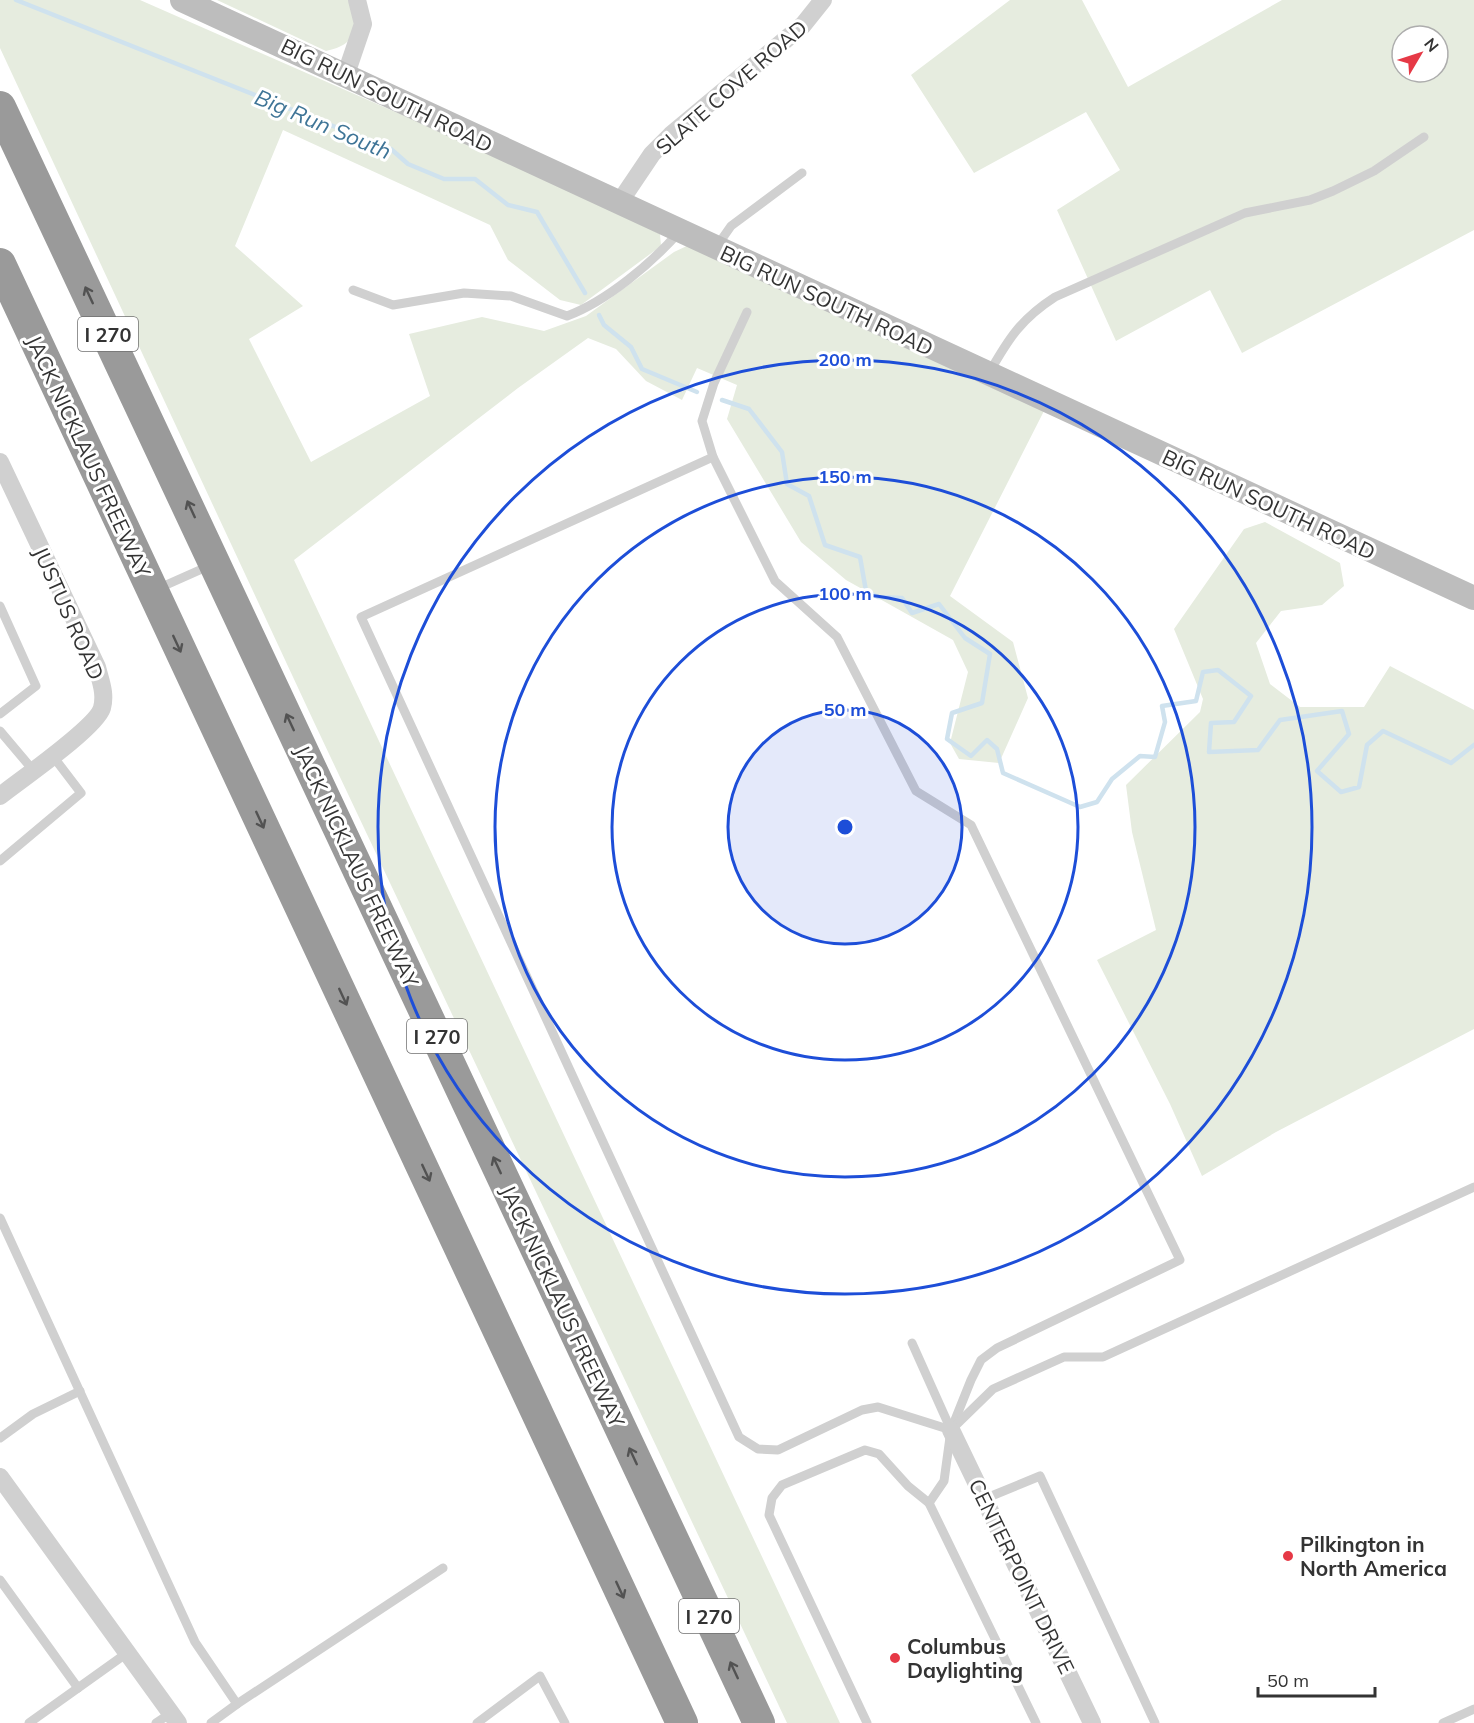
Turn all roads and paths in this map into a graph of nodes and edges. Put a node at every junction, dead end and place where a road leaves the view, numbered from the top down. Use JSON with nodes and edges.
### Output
{"nodes":[{"id":1,"x":182,"y":0,"type":"edge"},
{"id":2,"x":357,"y":0,"type":"edge"},
{"id":3,"x":823,"y":0,"type":"edge"},
{"id":4,"x":346,"y":74,"type":"junction"},
{"id":5,"x":0,"y":107,"type":"edge"},
{"id":6,"x":1424,"y":137,"type":"dead end"},
{"id":7,"x":802,"y":173,"type":"dead end"},
{"id":8,"x":619,"y":204,"type":"junction"},
{"id":9,"x":680,"y":231,"type":"junction"},
{"id":10,"x":715,"y":248,"type":"junction"},
{"id":11,"x":0,"y":264,"type":"edge"},
{"id":12,"x":353,"y":290,"type":"dead end"},
{"id":13,"x":747,"y":312,"type":"dead end"},
{"id":14,"x":988,"y":375,"type":"junction"},
{"id":15,"x":713,"y":457,"type":"junction"},
{"id":16,"x":0,"y":462,"type":"edge"},
{"id":17,"x":216,"y":562,"type":"junction"},
{"id":18,"x":153,"y":591,"type":"junction"},
{"id":19,"x":1474,"y":598,"type":"edge"},
{"id":20,"x":0,"y":606,"type":"edge"},
{"id":21,"x":0,"y":714,"type":"edge"},
{"id":22,"x":0,"y":731,"type":"edge"},
{"id":23,"x":52,"y":755,"type":"junction"},
{"id":24,"x":33,"y":770,"type":"junction"},
{"id":25,"x":0,"y":796,"type":"edge"},
{"id":26,"x":0,"y":861,"type":"edge"},
{"id":27,"x":1474,"y":1187,"type":"edge"},
{"id":28,"x":0,"y":1218,"type":"edge"},
{"id":29,"x":912,"y":1343,"type":"dead end"},
{"id":30,"x":80,"y":1391,"type":"junction"},
{"id":31,"x":951,"y":1430,"type":"junction"},
{"id":32,"x":0,"y":1438,"type":"edge"},
{"id":33,"x":0,"y":1477,"type":"edge"},
{"id":34,"x":984,"y":1499,"type":"junction"},
{"id":35,"x":929,"y":1503,"type":"junction"},
{"id":36,"x":443,"y":1568,"type":"dead end"},
{"id":37,"x":0,"y":1580,"type":"edge"},
{"id":38,"x":127,"y":1653,"type":"junction"},
{"id":39,"x":78,"y":1688,"type":"junction"},
{"id":40,"x":237,"y":1704,"type":"junction"},
{"id":41,"x":1474,"y":1709,"type":"edge"},
{"id":42,"x":168,"y":1720,"type":"edge"},
{"id":43,"x":561,"y":1722,"type":"edge"},
{"id":44,"x":29,"y":1723,"type":"edge"},
{"id":45,"x":211,"y":1723,"type":"edge"},
{"id":46,"x":477,"y":1723,"type":"edge"},
{"id":47,"x":682,"y":1723,"type":"edge"},
{"id":48,"x":759,"y":1723,"type":"edge"},
{"id":49,"x":867,"y":1723,"type":"edge"},
{"id":50,"x":1036,"y":1723,"type":"edge"},
{"id":51,"x":1092,"y":1723,"type":"edge"},
{"id":52,"x":1155,"y":1723,"type":"edge"},
{"id":53,"x":1443,"y":1723,"type":"edge"}],
"edges":[{"from":1,"to":4,"type":"street","name":"BIG RUN SOUTH ROAD"},
{"from":2,"to":4,"type":"street"},
{"from":3,"to":8,"type":"street","name":"SLATE COVE ROAD"},
{"from":4,"to":8,"type":"street","name":"BIG RUN SOUTH ROAD"},
{"from":17,"to":5,"type":"highway","name":"JACK NICKLAUS FREEWAY","number":"I 270","one_way":true},
{"from":6,"to":14,"type":"lane"},
{"from":7,"to":10,"type":"lane"},
{"from":8,"to":9,"type":"street","name":"BIG RUN SOUTH ROAD"},
{"from":9,"to":10,"type":"street","name":"BIG RUN SOUTH ROAD"},
{"from":9,"to":12,"type":"lane"},
{"from":10,"to":14,"type":"street","name":"BIG RUN SOUTH ROAD"},
{"from":11,"to":18,"type":"highway","name":"JACK NICKLAUS FREEWAY"},
{"from":13,"to":15,"type":"lane"},
{"from":14,"to":19,"type":"street","name":"BIG RUN SOUTH ROAD"},
{"from":15,"to":31,"type":"lane"},
{"from":15,"to":31,"type":"lane"},
{"from":16,"to":23,"type":"street","name":"JUSTUS ROAD"},
{"from":17,"to":18,"type":"lane"},
{"from":48,"to":17,"type":"highway","name":"JACK NICKLAUS FREEWAY","number":"I 270","one_way":true},
{"from":18,"to":47,"type":"highway","name":"JACK NICKLAUS FREEWAY","one_way":true},
{"from":20,"to":21,"type":"lane"},
{"from":22,"to":24,"type":"lane"},
{"from":23,"to":24,"type":"street","name":"JUSTUS ROAD"},
{"from":23,"to":26,"type":"lane"},
{"from":24,"to":25,"type":"street","name":"JUSTUS ROAD"},
{"from":27,"to":31,"type":"lane"},
{"from":28,"to":30,"type":"lane"},
{"from":29,"to":31,"type":"lane"},
{"from":30,"to":32,"type":"lane"},
{"from":30,"to":40,"type":"lane"},
{"from":31,"to":34,"type":"street","name":"CENTERPOINT DRIVE"},
{"from":31,"to":35,"type":"lane"},
{"from":33,"to":38,"type":"street"},
{"from":34,"to":51,"type":"street","name":"CENTERPOINT DRIVE"},
{"from":34,"to":52,"type":"lane"},
{"from":35,"to":49,"type":"lane"},
{"from":35,"to":50,"type":"lane"},
{"from":36,"to":40,"type":"lane"},
{"from":37,"to":39,"type":"lane"},
{"from":38,"to":39,"type":"lane"},
{"from":38,"to":42,"type":"street"},
{"from":39,"to":44,"type":"lane"},
{"from":40,"to":45,"type":"lane"},
{"from":41,"to":53,"type":"lane"},
{"from":43,"to":46,"type":"lane"}]}
